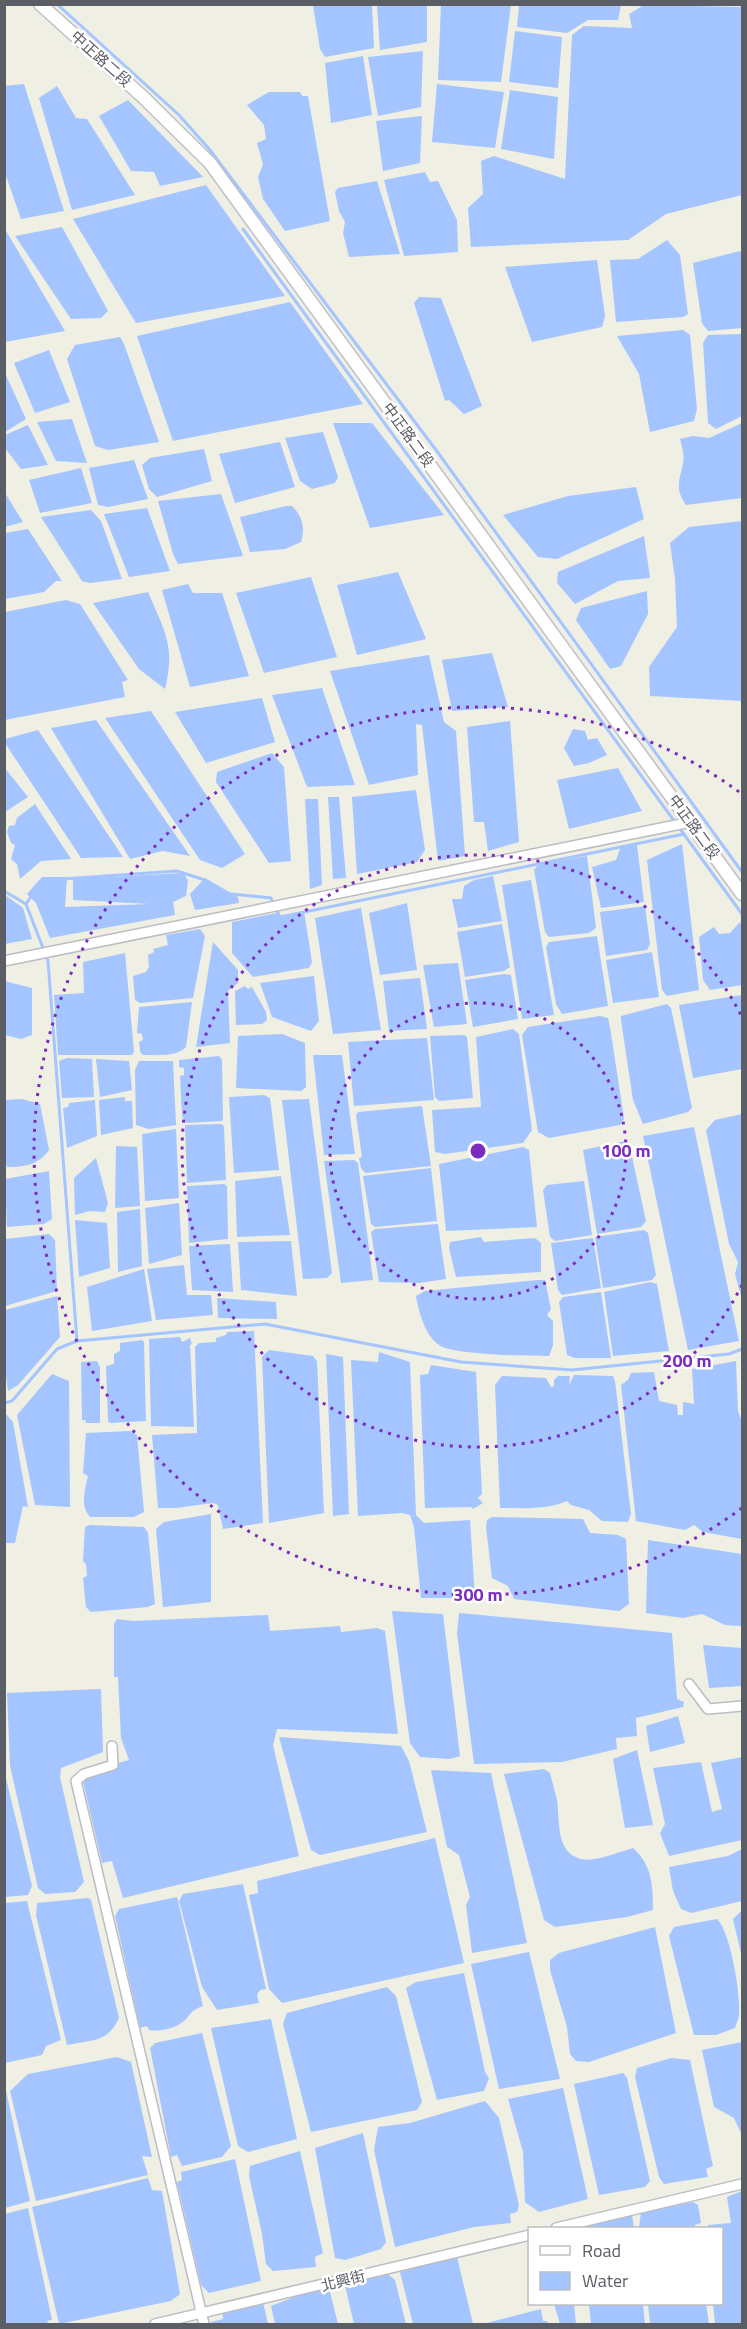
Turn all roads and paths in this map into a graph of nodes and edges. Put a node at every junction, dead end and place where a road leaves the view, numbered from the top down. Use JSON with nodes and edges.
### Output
{"nodes":[{"id":1,"x":40,"y":4,"type":"edge"},
{"id":2,"x":691,"y":822,"type":"junction"},
{"id":3,"x":742,"y":894,"type":"edge"},
{"id":4,"x":4,"y":961,"type":"edge"},
{"id":5,"x":689,"y":1684,"type":"dead end"},
{"id":6,"x":742,"y":1706,"type":"edge"},
{"id":7,"x":112,"y":1746,"type":"dead end"},
{"id":8,"x":742,"y":2184,"type":"edge"},
{"id":9,"x":564,"y":2227,"type":"edge"},
{"id":10,"x":528,"y":2235,"type":"edge"},
{"id":11,"x":201,"y":2314,"type":"junction"},
{"id":12,"x":155,"y":2325,"type":"edge"},
{"id":13,"x":204,"y":2325,"type":"edge"}],
"edges":[{"from":1,"to":2,"type":"main road","name":"中正路二段"},
{"from":2,"to":3,"type":"main road","name":"中正路二段"},
{"from":2,"to":4,"type":"street"},
{"from":5,"to":6,"type":"street"},
{"from":7,"to":11,"type":"street"},
{"from":8,"to":9,"type":"street"},
{"from":10,"to":11,"type":"street","name":"北興街"},
{"from":11,"to":12,"type":"street","name":"北興街"},
{"from":11,"to":13,"type":"street"}]}
